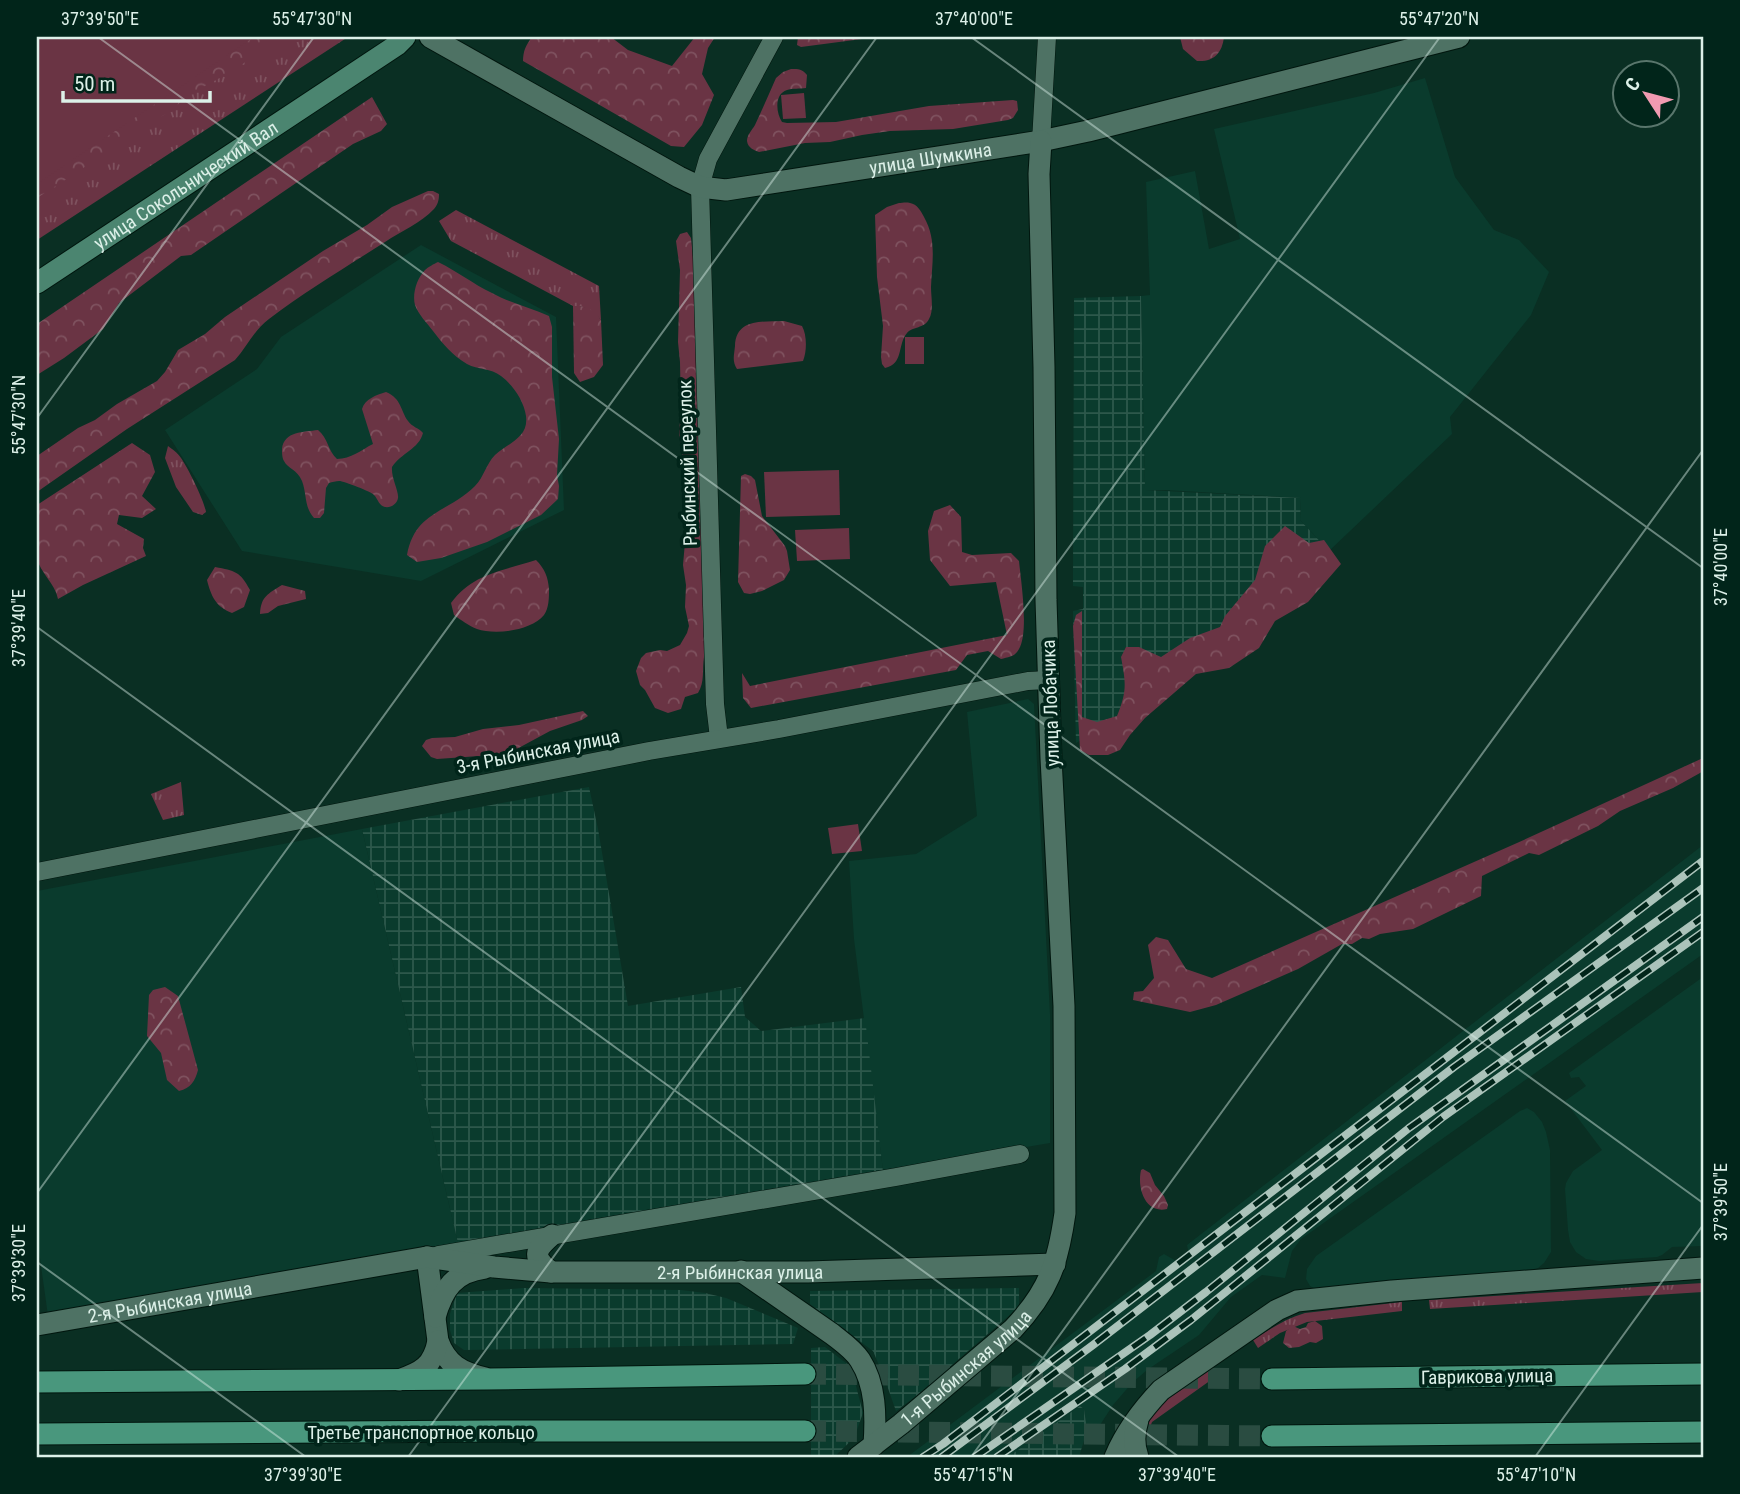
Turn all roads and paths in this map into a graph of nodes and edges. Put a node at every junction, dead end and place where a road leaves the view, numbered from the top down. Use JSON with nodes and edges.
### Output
{"nodes":[{"id":1,"x":405,"y":37,"type":"edge"},
{"id":2,"x":430,"y":37,"type":"edge"},
{"id":3,"x":774,"y":37,"type":"edge"},
{"id":4,"x":1047,"y":37,"type":"edge"},
{"id":5,"x":1459,"y":37,"type":"edge"},
{"id":6,"x":1041,"y":141,"type":"junction"},
{"id":7,"x":700,"y":187,"type":"junction"},
{"id":8,"x":37,"y":283,"type":"edge"},
{"id":9,"x":1048,"y":680,"type":"junction"},
{"id":10,"x":719,"y":738,"type":"junction"},
{"id":11,"x":37,"y":872,"type":"edge"},
{"id":12,"x":1020,"y":1154,"type":"dead end"},
{"id":13,"x":552,"y":1236,"type":"junction"},
{"id":14,"x":428,"y":1257,"type":"junction"},
{"id":15,"x":1055,"y":1264,"type":"junction"},
{"id":16,"x":494,"y":1267,"type":"junction"},
{"id":17,"x":1703,"y":1268,"type":"edge"},
{"id":18,"x":741,"y":1271,"type":"junction"},
{"id":19,"x":551,"y":1272,"type":"junction"},
{"id":20,"x":435,"y":1319,"type":"junction"},
{"id":21,"x":37,"y":1325,"type":"edge"},
{"id":22,"x":438,"y":1341,"type":"junction"},
{"id":23,"x":805,"y":1374,"type":"tunnel mouth"},
{"id":24,"x":1703,"y":1374,"type":"edge"},
{"id":25,"x":487,"y":1379,"type":"junction"},
{"id":26,"x":1272,"y":1379,"type":"tunnel mouth"},
{"id":27,"x":399,"y":1380,"type":"junction"},
{"id":28,"x":37,"y":1382,"type":"edge"},
{"id":29,"x":1140,"y":1415,"type":"junction"},
{"id":30,"x":805,"y":1431,"type":"tunnel mouth"},
{"id":31,"x":1703,"y":1432,"type":"edge"},
{"id":32,"x":37,"y":1434,"type":"edge"},
{"id":33,"x":1272,"y":1436,"type":"tunnel mouth"},
{"id":34,"x":866,"y":1451,"type":"edge"},
{"id":35,"x":1115,"y":1457,"type":"edge"},
{"id":36,"x":1138,"y":1457,"type":"edge"}],
"edges":[{"from":1,"to":8,"type":"main road","name":"улица Сокольнический Вал"},
{"from":2,"to":7,"type":"street","name":"улица Шумкина"},
{"from":3,"to":7,"type":"street","name":"Рыбинский переулок"},
{"from":4,"to":6,"type":"street"},
{"from":5,"to":6,"type":"street","name":"улица Шумкина"},
{"from":6,"to":7,"type":"street","name":"улица Шумкина"},
{"from":6,"to":9,"type":"street","name":"улица Лобачика"},
{"from":7,"to":10,"type":"street","name":"Рыбинский переулок"},
{"from":9,"to":10,"type":"street","name":"3-я Рыбинская улица"},
{"from":9,"to":15,"type":"street","name":"улица Лобачика"},
{"from":10,"to":11,"type":"street","name":"3-я Рыбинская улица"},
{"from":12,"to":13,"type":"street","name":"2-я Рыбинская улица"},
{"from":13,"to":14,"type":"street","name":"2-я Рыбинская улица"},
{"from":13,"to":19,"type":"street"},
{"from":14,"to":16,"type":"street","name":"2-я Рыбинская улица"},
{"from":14,"to":20,"type":"street"},
{"from":14,"to":21,"type":"street","name":"2-я Рыбинская улица"},
{"from":15,"to":18,"type":"street","name":"2-я Рыбинская улица"},
{"from":15,"to":34,"type":"street","name":"1-я Рыбинская улица"},
{"from":16,"to":19,"type":"street","name":"2-я Рыбинская улица"},
{"from":16,"to":20,"type":"street"},
{"from":17,"to":29,"type":"street"},
{"from":18,"to":19,"type":"street","name":"2-я Рыбинская улица"},
{"from":18,"to":34,"type":"street"},
{"from":20,"to":22,"type":"street"},
{"from":22,"to":25,"type":"street"},
{"from":22,"to":27,"type":"street"},
{"from":23,"to":25,"type":"main road"},
{"from":24,"to":26,"type":"main road","name":"Гаврикова улица"},
{"from":25,"to":27,"type":"main road"},
{"from":27,"to":28,"type":"main road"},
{"from":29,"to":35,"type":"street"},
{"from":29,"to":36,"type":"street"},
{"from":30,"to":32,"type":"main road","name":"Третье транспортное кольцо"},
{"from":31,"to":33,"type":"main road"}]}
